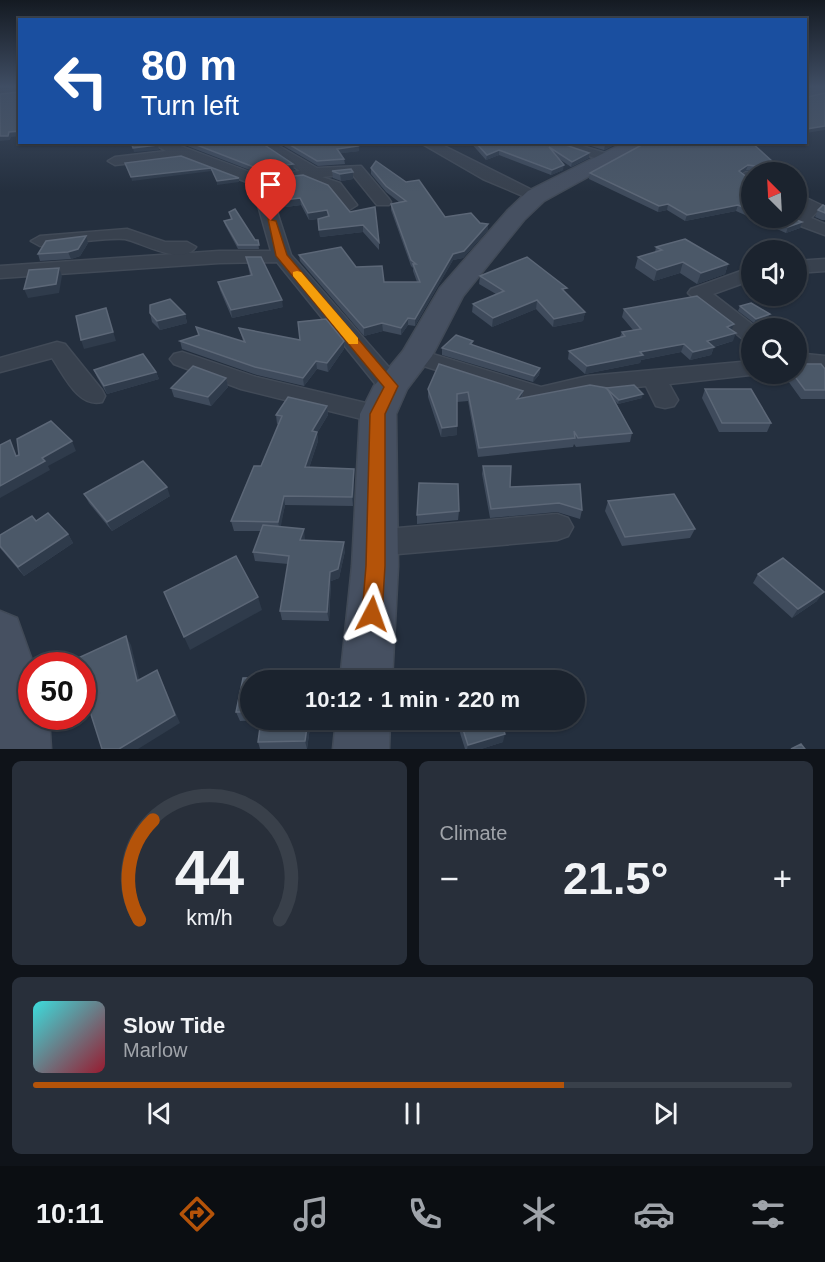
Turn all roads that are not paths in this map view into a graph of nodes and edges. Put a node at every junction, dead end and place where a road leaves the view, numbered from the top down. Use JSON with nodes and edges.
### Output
{"nodes":[{"id":1,"x":160,"y":144,"type":"edge"},
{"id":2,"x":264,"y":144,"type":"edge"},
{"id":3,"x":429,"y":144,"type":"edge"},
{"id":4,"x":560,"y":144,"type":"edge"},
{"id":5,"x":638,"y":144,"type":"edge"},
{"id":6,"x":184,"y":148,"type":"edge"},
{"id":7,"x":607,"y":158,"type":"junction"},
{"id":8,"x":115,"y":161,"type":"dead end"},
{"id":9,"x":310,"y":174,"type":"junction"},
{"id":10,"x":259,"y":180,"type":"junction"},
{"id":11,"x":536,"y":196,"type":"junction"},
{"id":12,"x":383,"y":202,"type":"dead end"},
{"id":13,"x":807,"y":203,"type":"edge"},
{"id":14,"x":348,"y":205,"type":"edge"},
{"id":15,"x":807,"y":212,"type":"edge"},
{"id":16,"x":807,"y":222,"type":"edge"},
{"id":17,"x":825,"y":230,"type":"edge"},
{"id":18,"x":39,"y":241,"type":"dead end"},
{"id":19,"x":279,"y":248,"type":"junction"},
{"id":20,"x":825,"y":266,"type":"edge"},
{"id":21,"x":807,"y":267,"type":"edge"},
{"id":22,"x":0,"y":272,"type":"edge"},
{"id":23,"x":741,"y":277,"type":"edge"},
{"id":24,"x":741,"y":326,"type":"edge"},
{"id":25,"x":416,"y":356,"type":"junction"},
{"id":26,"x":182,"y":359,"type":"dead end"},
{"id":27,"x":807,"y":361,"type":"edge"},
{"id":28,"x":825,"y":363,"type":"edge"},
{"id":29,"x":0,"y":365,"type":"edge"},
{"id":30,"x":741,"y":369,"type":"edge"},
{"id":31,"x":653,"y":376,"type":"junction"},
{"id":32,"x":93,"y":396,"type":"dead end"},
{"id":33,"x":384,"y":400,"type":"junction"},
{"id":34,"x":665,"y":400,"type":"dead end"},
{"id":35,"x":557,"y":527,"type":"dead end"},
{"id":36,"x":375,"y":543,"type":"junction"},
{"id":37,"x":0,"y":634,"type":"edge"},
{"id":38,"x":367,"y":670,"type":"edge"},
{"id":39,"x":362,"y":730,"type":"edge"},
{"id":40,"x":23,"y":749,"type":"edge"},
{"id":41,"x":361,"y":749,"type":"edge"}],
"edges":[{"from":1,"to":6,"type":"street"},
{"from":2,"to":9,"type":"street"},
{"from":3,"to":11,"type":"street"},
{"from":4,"to":7,"type":"street"},
{"from":5,"to":7,"type":"main road"},
{"from":6,"to":8,"type":"street"},
{"from":6,"to":10,"type":"street"},
{"from":7,"to":11,"type":"main road"},
{"from":9,"to":10,"type":"street"},
{"from":9,"to":12,"type":"street"},
{"from":9,"to":14,"type":"street"},
{"from":10,"to":19,"type":"street"},
{"from":11,"to":25,"type":"main road"},
{"from":13,"to":15,"type":"street"},
{"from":16,"to":17,"type":"street"},
{"from":18,"to":19,"type":"street"},
{"from":19,"to":22,"type":"street"},
{"from":19,"to":33,"type":"street"},
{"from":20,"to":21,"type":"street"},
{"from":23,"to":24,"type":"street"},
{"from":25,"to":31,"type":"street"},
{"from":25,"to":33,"type":"main road"},
{"from":26,"to":33,"type":"street"},
{"from":27,"to":28,"type":"street"},
{"from":29,"to":32,"type":"street"},
{"from":30,"to":31,"type":"street"},
{"from":31,"to":34,"type":"street"},
{"from":33,"to":36,"type":"main road"},
{"from":35,"to":36,"type":"street"},
{"from":36,"to":38,"type":"main road"},
{"from":37,"to":40,"type":"main road"},
{"from":39,"to":41,"type":"main road"}]}
